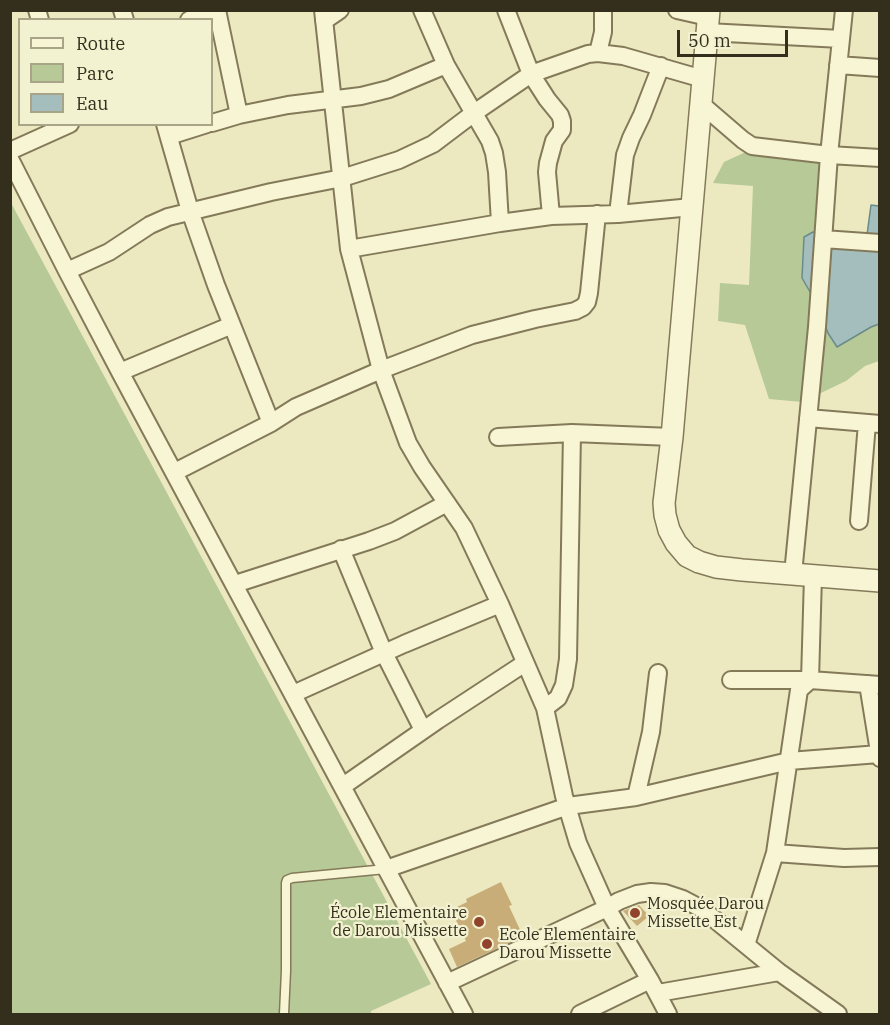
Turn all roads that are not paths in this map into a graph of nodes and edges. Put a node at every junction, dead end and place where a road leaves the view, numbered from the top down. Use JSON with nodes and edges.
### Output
{"nodes":[{"id":1,"x":211,"y":10,"type":"edge"},
{"id":2,"x":217,"y":10,"type":"edge"},
{"id":3,"x":340,"y":10,"type":"edge"},
{"id":4,"x":422,"y":10,"type":"edge"},
{"id":5,"x":506,"y":10,"type":"edge"},
{"id":6,"x":603,"y":10,"type":"edge"},
{"id":7,"x":677,"y":10,"type":"edge"},
{"id":8,"x":844,"y":10,"type":"edge"},
{"id":9,"x":323,"y":16,"type":"edge"},
{"id":10,"x":193,"y":18,"type":"edge"},
{"id":11,"x":708,"y":20,"type":"edge"},
{"id":12,"x":841,"y":39,"type":"junction"},
{"id":13,"x":598,"y":53,"type":"junction"},
{"id":14,"x":446,"y":65,"type":"junction"},
{"id":15,"x":838,"y":65,"type":"junction"},
{"id":16,"x":661,"y":66,"type":"junction"},
{"id":17,"x":879,"y":68,"type":"edge"},
{"id":18,"x":531,"y":74,"type":"junction"},
{"id":19,"x":703,"y":80,"type":"junction"},
{"id":20,"x":333,"y":99,"type":"junction"},
{"id":21,"x":700,"y":103,"type":"junction"},
{"id":22,"x":474,"y":113,"type":"junction"},
{"id":23,"x":239,"y":115,"type":"junction"},
{"id":24,"x":213,"y":123,"type":"edge"},
{"id":25,"x":68,"y":126,"type":"edge"},
{"id":26,"x":195,"y":126,"type":"edge"},
{"id":27,"x":167,"y":130,"type":"edge"},
{"id":28,"x":10,"y":151,"type":"edge"},
{"id":29,"x":829,"y":156,"type":"junction"},
{"id":30,"x":879,"y":158,"type":"edge"},
{"id":31,"x":10,"y":159,"type":"edge"},
{"id":32,"x":342,"y":178,"type":"junction"},
{"id":33,"x":692,"y":207,"type":"junction"},
{"id":34,"x":190,"y":211,"type":"junction"},
{"id":35,"x":597,"y":214,"type":"junction"},
{"id":36,"x":618,"y":214,"type":"junction"},
{"id":37,"x":551,"y":216,"type":"junction"},
{"id":38,"x":500,"y":223,"type":"junction"},
{"id":39,"x":823,"y":239,"type":"junction"},
{"id":40,"x":879,"y":243,"type":"edge"},
{"id":41,"x":349,"y":249,"type":"junction"},
{"id":42,"x":67,"y":271,"type":"junction"},
{"id":43,"x":232,"y":325,"type":"junction"},
{"id":44,"x":381,"y":370,"type":"junction"},
{"id":45,"x":120,"y":372,"type":"junction"},
{"id":46,"x":808,"y":418,"type":"junction"},
{"id":47,"x":271,"y":423,"type":"junction"},
{"id":48,"x":873,"y":423,"type":"edge"},
{"id":49,"x":572,"y":433,"type":"junction"},
{"id":50,"x":498,"y":437,"type":"dead end"},
{"id":51,"x":672,"y":437,"type":"junction"},
{"id":52,"x":175,"y":472,"type":"junction"},
{"id":53,"x":447,"y":503,"type":"junction"},
{"id":54,"x":859,"y":521,"type":"dead end"},
{"id":55,"x":341,"y":549,"type":"junction"},
{"id":56,"x":803,"y":575,"type":"junction"},
{"id":57,"x":879,"y":581,"type":"edge"},
{"id":58,"x":235,"y":584,"type":"junction"},
{"id":59,"x":500,"y":604,"type":"junction"},
{"id":60,"x":384,"y":653,"type":"junction"},
{"id":61,"x":525,"y":663,"type":"junction"},
{"id":62,"x":658,"y":673,"type":"dead end"},
{"id":63,"x":730,"y":680,"type":"dead end"},
{"id":64,"x":810,"y":680,"type":"junction"},
{"id":65,"x":874,"y":684,"type":"edge"},
{"id":66,"x":293,"y":694,"type":"junction"},
{"id":67,"x":545,"y":708,"type":"junction"},
{"id":68,"x":423,"y":730,"type":"junction"},
{"id":69,"x":879,"y":756,"type":"edge"},
{"id":70,"x":789,"y":761,"type":"junction"},
{"id":71,"x":342,"y":786,"type":"junction"},
{"id":72,"x":636,"y":797,"type":"junction"},
{"id":73,"x":568,"y":807,"type":"junction"},
{"id":74,"x":775,"y":852,"type":"junction"},
{"id":75,"x":879,"y":857,"type":"edge"},
{"id":76,"x":386,"y":869,"type":"junction"},
{"id":77,"x":608,"y":908,"type":"junction"},
{"id":78,"x":746,"y":945,"type":"junction"},
{"id":79,"x":779,"y":972,"type":"junction"},
{"id":80,"x":447,"y":983,"type":"junction"},
{"id":81,"x":654,"y":987,"type":"junction"},
{"id":82,"x":284,"y":1014,"type":"edge"},
{"id":83,"x":464,"y":1014,"type":"edge"},
{"id":84,"x":580,"y":1014,"type":"edge"},
{"id":85,"x":668,"y":1014,"type":"edge"},
{"id":86,"x":838,"y":1014,"type":"edge"}],
"edges":[{"from":1,"to":10,"type":"street"},
{"from":2,"to":23,"type":"street"},
{"from":3,"to":9,"type":"street"},
{"from":4,"to":14,"type":"street"},
{"from":5,"to":18,"type":"street"},
{"from":6,"to":13,"type":"street"},
{"from":7,"to":11,"type":"street"},
{"from":8,"to":12,"type":"street"},
{"from":9,"to":20,"type":"street"},
{"from":11,"to":12,"type":"street"},
{"from":11,"to":19,"type":"street"},
{"from":12,"to":15,"type":"street"},
{"from":13,"to":16,"type":"street"},
{"from":13,"to":18,"type":"street"},
{"from":14,"to":20,"type":"street"},
{"from":14,"to":22,"type":"street"},
{"from":15,"to":17,"type":"street"},
{"from":15,"to":29,"type":"street"},
{"from":16,"to":19,"type":"street"},
{"from":16,"to":36,"type":"street"},
{"from":18,"to":22,"type":"street"},
{"from":18,"to":37,"type":"street"},
{"from":19,"to":21,"type":"street"},
{"from":20,"to":23,"type":"street"},
{"from":20,"to":32,"type":"street"},
{"from":21,"to":29,"type":"street"},
{"from":21,"to":33,"type":"street"},
{"from":22,"to":32,"type":"street"},
{"from":22,"to":38,"type":"street"},
{"from":23,"to":24,"type":"street"},
{"from":25,"to":28,"type":"street"},
{"from":26,"to":27,"type":"street"},
{"from":27,"to":34,"type":"street"},
{"from":29,"to":30,"type":"street"},
{"from":29,"to":39,"type":"street"},
{"from":31,"to":42,"type":"street"},
{"from":32,"to":34,"type":"street"},
{"from":32,"to":41,"type":"street"},
{"from":33,"to":36,"type":"street"},
{"from":33,"to":51,"type":"street"},
{"from":34,"to":42,"type":"street"},
{"from":34,"to":43,"type":"street"},
{"from":35,"to":36,"type":"street"},
{"from":35,"to":37,"type":"street"},
{"from":35,"to":44,"type":"street"},
{"from":37,"to":38,"type":"street"},
{"from":38,"to":41,"type":"street"},
{"from":39,"to":40,"type":"street"},
{"from":39,"to":46,"type":"street"},
{"from":41,"to":44,"type":"street"},
{"from":42,"to":45,"type":"street"},
{"from":43,"to":45,"type":"street"},
{"from":43,"to":47,"type":"street"},
{"from":44,"to":47,"type":"street"},
{"from":44,"to":53,"type":"street"},
{"from":45,"to":52,"type":"street"},
{"from":46,"to":48,"type":"street"},
{"from":46,"to":56,"type":"street"},
{"from":47,"to":52,"type":"street"},
{"from":48,"to":54,"type":"street"},
{"from":49,"to":50,"type":"street"},
{"from":49,"to":51,"type":"street"},
{"from":49,"to":67,"type":"street"},
{"from":51,"to":56,"type":"street"},
{"from":52,"to":58,"type":"street"},
{"from":53,"to":55,"type":"street"},
{"from":53,"to":59,"type":"street"},
{"from":55,"to":58,"type":"street"},
{"from":55,"to":60,"type":"street"},
{"from":56,"to":57,"type":"street"},
{"from":56,"to":64,"type":"street"},
{"from":58,"to":66,"type":"street"},
{"from":59,"to":60,"type":"street"},
{"from":59,"to":61,"type":"street"},
{"from":60,"to":66,"type":"street"},
{"from":60,"to":68,"type":"street"},
{"from":61,"to":67,"type":"street"},
{"from":61,"to":68,"type":"street"},
{"from":62,"to":72,"type":"street"},
{"from":63,"to":64,"type":"street"},
{"from":64,"to":65,"type":"street"},
{"from":64,"to":70,"type":"street"},
{"from":65,"to":69,"type":"street"},
{"from":66,"to":71,"type":"street"},
{"from":67,"to":73,"type":"street"},
{"from":68,"to":71,"type":"street"},
{"from":69,"to":70,"type":"street"},
{"from":70,"to":72,"type":"street"},
{"from":70,"to":74,"type":"street"},
{"from":71,"to":76,"type":"street"},
{"from":72,"to":73,"type":"street"},
{"from":73,"to":76,"type":"street"},
{"from":73,"to":77,"type":"street"},
{"from":74,"to":75,"type":"street"},
{"from":74,"to":78,"type":"street"},
{"from":76,"to":80,"type":"street"},
{"from":76,"to":82,"type":"lane"},
{"from":77,"to":78,"type":"street"},
{"from":77,"to":80,"type":"street"},
{"from":77,"to":81,"type":"street"},
{"from":78,"to":79,"type":"street"},
{"from":79,"to":81,"type":"street"},
{"from":79,"to":86,"type":"street"},
{"from":80,"to":83,"type":"street"},
{"from":81,"to":84,"type":"street"},
{"from":81,"to":85,"type":"street"}]}
